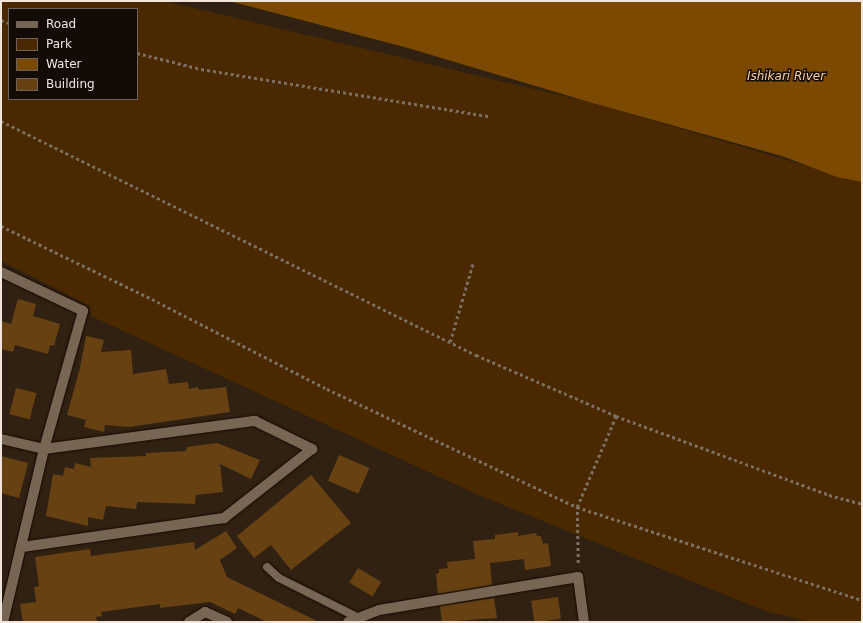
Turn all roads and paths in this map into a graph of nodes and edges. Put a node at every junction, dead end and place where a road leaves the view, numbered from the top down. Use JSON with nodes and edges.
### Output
{"nodes":[{"id":1,"x":138,"y":53,"type":"edge"},
{"id":2,"x":488,"y":116,"type":"dead end"},
{"id":3,"x":1,"y":121,"type":"edge"},
{"id":4,"x":1,"y":226,"type":"edge"},
{"id":5,"x":473,"y":263,"type":"dead end"},
{"id":6,"x":1,"y":272,"type":"edge"},
{"id":7,"x":450,"y":342,"type":"junction"},
{"id":8,"x":616,"y":416,"type":"junction"},
{"id":9,"x":1,"y":439,"type":"edge"},
{"id":10,"x":44,"y":450,"type":"junction"},
{"id":11,"x":862,"y":504,"type":"edge"},
{"id":12,"x":577,"y":507,"type":"junction"},
{"id":13,"x":22,"y":547,"type":"junction"},
{"id":14,"x":267,"y":567,"type":"dead end"},
{"id":15,"x":578,"y":576,"type":"junction"},
{"id":16,"x":862,"y":600,"type":"edge"},
{"id":17,"x":359,"y":618,"type":"junction"},
{"id":18,"x":3,"y":622,"type":"edge"},
{"id":19,"x":189,"y":622,"type":"edge"},
{"id":20,"x":227,"y":622,"type":"edge"},
{"id":21,"x":348,"y":622,"type":"edge"},
{"id":22,"x":584,"y":622,"type":"edge"}],
"edges":[{"from":1,"to":2,"type":"path"},
{"from":3,"to":7,"type":"path"},
{"from":4,"to":12,"type":"path"},
{"from":5,"to":7,"type":"path"},
{"from":6,"to":10,"type":"street"},
{"from":7,"to":8,"type":"path"},
{"from":8,"to":11,"type":"path"},
{"from":8,"to":12,"type":"path"},
{"from":9,"to":10,"type":"street"},
{"from":10,"to":13,"type":"street"},
{"from":10,"to":13,"type":"street"},
{"from":12,"to":15,"type":"path"},
{"from":12,"to":16,"type":"path"},
{"from":13,"to":18,"type":"street"},
{"from":14,"to":17,"type":"lane"},
{"from":15,"to":17,"type":"street"},
{"from":15,"to":22,"type":"street"},
{"from":17,"to":21,"type":"street"},
{"from":19,"to":20,"type":"street"}]}
